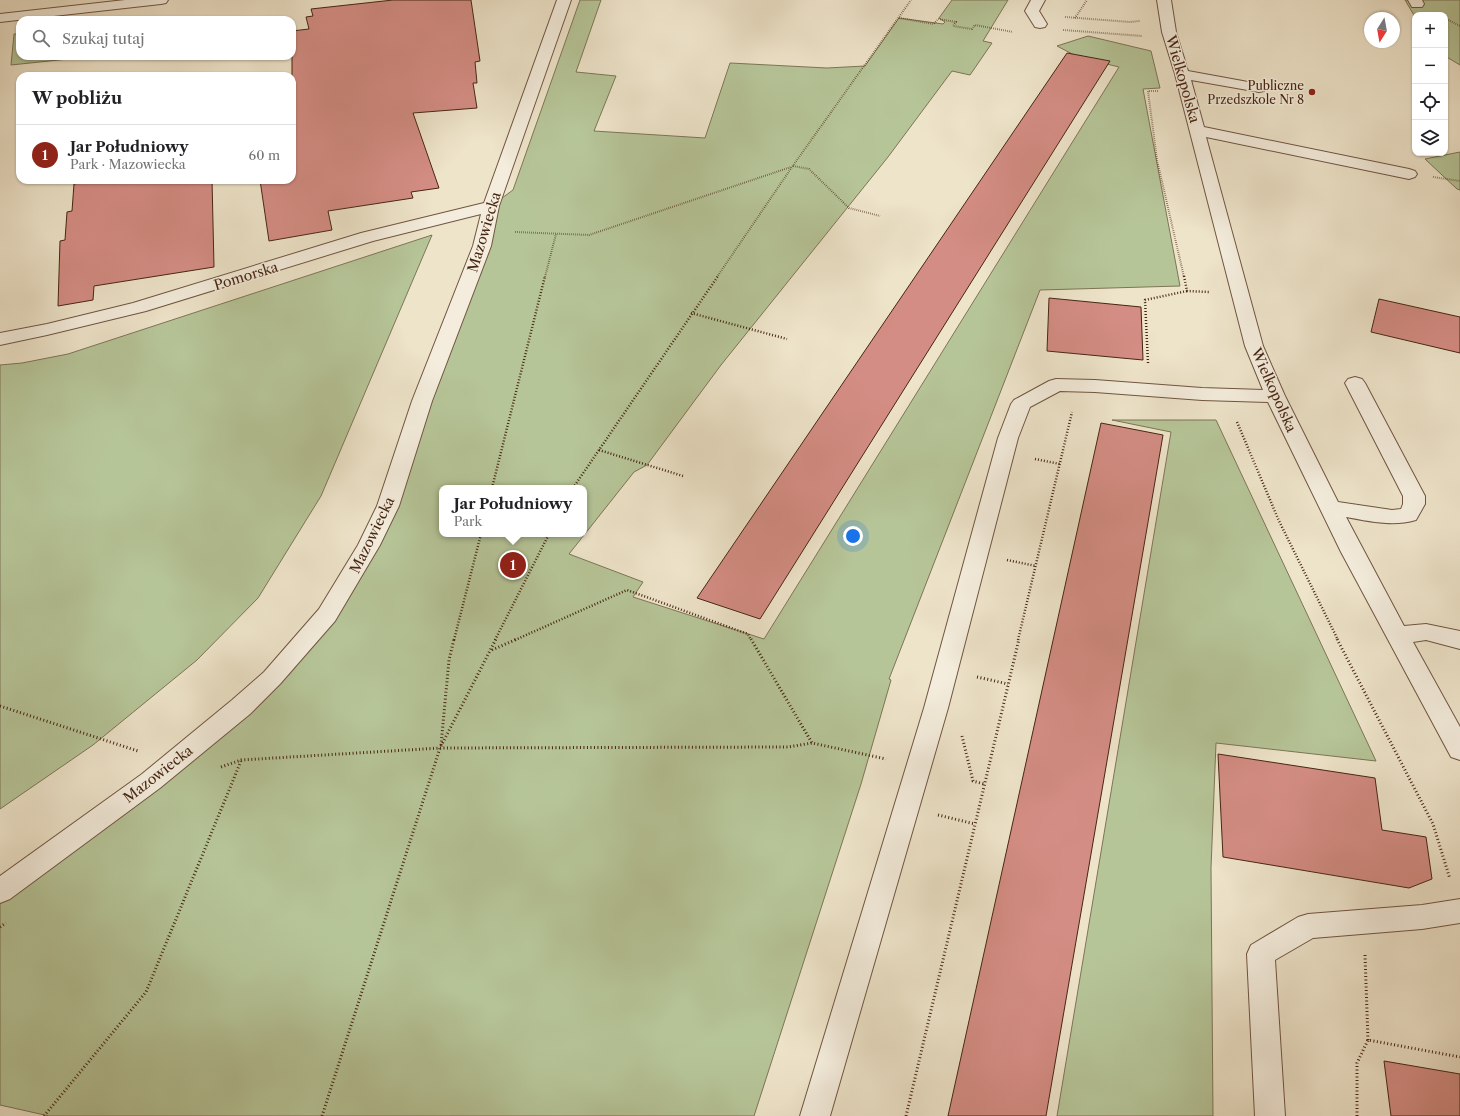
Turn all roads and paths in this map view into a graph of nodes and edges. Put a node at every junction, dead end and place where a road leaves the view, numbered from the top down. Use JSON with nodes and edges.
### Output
{"nodes":[{"id":1,"x":161,"y":0,"type":"edge"},
{"id":2,"x":564,"y":0,"type":"edge"},
{"id":3,"x":911,"y":0,"type":"edge"},
{"id":4,"x":1038,"y":0,"type":"edge"},
{"id":5,"x":1088,"y":0,"type":"edge"},
{"id":6,"x":1164,"y":0,"type":"edge"},
{"id":7,"x":1060,"y":14,"type":"dead end"},
{"id":8,"x":16,"y":16,"type":"edge"},
{"id":9,"x":18,"y":16,"type":"edge"},
{"id":10,"x":0,"y":18,"type":"edge"},
{"id":11,"x":899,"y":18,"type":"junction"},
{"id":12,"x":1074,"y":18,"type":"junction"},
{"id":13,"x":1448,"y":20,"type":"edge"},
{"id":14,"x":1142,"y":21,"type":"dead end"},
{"id":15,"x":1040,"y":24,"type":"dead end"},
{"id":16,"x":1460,"y":26,"type":"edge"},
{"id":17,"x":1059,"y":30,"type":"dead end"},
{"id":18,"x":1013,"y":32,"type":"dead end"},
{"id":19,"x":1148,"y":37,"type":"dead end"},
{"id":20,"x":1182,"y":74,"type":"junction"},
{"id":21,"x":1259,"y":88,"type":"dead end"},
{"id":22,"x":1160,"y":91,"type":"dead end"},
{"id":23,"x":1197,"y":130,"type":"junction"},
{"id":24,"x":792,"y":166,"type":"junction"},
{"id":25,"x":1409,"y":174,"type":"dead end"},
{"id":26,"x":491,"y":206,"type":"junction"},
{"id":27,"x":880,"y":216,"type":"dead end"},
{"id":28,"x":514,"y":232,"type":"dead end"},
{"id":29,"x":556,"y":234,"type":"junction"},
{"id":30,"x":1187,"y":291,"type":"junction"},
{"id":31,"x":1213,"y":293,"type":"dead end"},
{"id":32,"x":692,"y":313,"type":"junction"},
{"id":33,"x":787,"y":339,"type":"dead end"},
{"id":34,"x":0,"y":340,"type":"edge"},
{"id":35,"x":1148,"y":367,"type":"dead end"},
{"id":36,"x":1355,"y":383,"type":"dead end"},
{"id":37,"x":1275,"y":396,"type":"junction"},
{"id":38,"x":1074,"y":405,"type":"dead end"},
{"id":39,"x":1234,"y":416,"type":"dead end"},
{"id":40,"x":598,"y":450,"type":"junction"},
{"id":41,"x":683,"y":476,"type":"dead end"},
{"id":42,"x":493,"y":485,"type":"edge"},
{"id":43,"x":575,"y":485,"type":"edge"},
{"id":44,"x":1331,"y":508,"type":"junction"},
{"id":45,"x":480,"y":537,"type":"edge"},
{"id":46,"x":548,"y":537,"type":"edge"},
{"id":47,"x":1397,"y":634,"type":"junction"},
{"id":48,"x":1460,"y":640,"type":"edge"},
{"id":49,"x":491,"y":650,"type":"junction"},
{"id":50,"x":0,"y":706,"type":"edge"},
{"id":51,"x":936,"y":708,"type":"junction"},
{"id":52,"x":812,"y":743,"type":"junction"},
{"id":53,"x":440,"y":748,"type":"junction"},
{"id":54,"x":1460,"y":750,"type":"edge"},
{"id":55,"x":138,"y":757,"type":"dead end"},
{"id":56,"x":241,"y":760,"type":"junction"},
{"id":57,"x":918,"y":766,"type":"junction"},
{"id":58,"x":217,"y":769,"type":"dead end"},
{"id":59,"x":984,"y":784,"type":"junction"},
{"id":60,"x":1451,"y":883,"type":"dead end"},
{"id":61,"x":0,"y":892,"type":"edge"},
{"id":62,"x":1460,"y":911,"type":"edge"},
{"id":63,"x":1365,"y":949,"type":"dead end"},
{"id":64,"x":1368,"y":1040,"type":"junction"},
{"id":65,"x":1460,"y":1057,"type":"edge"},
{"id":66,"x":44,"y":1116,"type":"edge"},
{"id":67,"x":322,"y":1116,"type":"edge"},
{"id":68,"x":815,"y":1116,"type":"edge"},
{"id":69,"x":906,"y":1116,"type":"edge"},
{"id":70,"x":1270,"y":1116,"type":"edge"},
{"id":71,"x":1357,"y":1116,"type":"edge"}],
"edges":[{"from":1,"to":9,"type":"street"},
{"from":2,"to":26,"type":"street","name":"Mazowiecka"},
{"from":3,"to":11,"type":"path"},
{"from":4,"to":15,"type":"street"},
{"from":5,"to":12,"type":"path"},
{"from":6,"to":20,"type":"street","name":"Wielkopolska"},
{"from":7,"to":12,"type":"path"},
{"from":8,"to":10,"type":"street"},
{"from":11,"to":18,"type":"path"},
{"from":11,"to":24,"type":"path"},
{"from":12,"to":14,"type":"path"},
{"from":13,"to":16,"type":"path"},
{"from":17,"to":19,"type":"path"},
{"from":20,"to":21,"type":"street"},
{"from":20,"to":23,"type":"street","name":"Wielkopolska"},
{"from":22,"to":30,"type":"path"},
{"from":23,"to":25,"type":"street"},
{"from":23,"to":37,"type":"street","name":"Wielkopolska"},
{"from":24,"to":27,"type":"path"},
{"from":24,"to":29,"type":"path"},
{"from":24,"to":32,"type":"path"},
{"from":26,"to":34,"type":"street","name":"Pomorska"},
{"from":26,"to":61,"type":"street","name":"Mazowiecka"},
{"from":28,"to":29,"type":"path"},
{"from":29,"to":42,"type":"path"},
{"from":30,"to":31,"type":"path"},
{"from":30,"to":35,"type":"path"},
{"from":32,"to":33,"type":"path"},
{"from":32,"to":40,"type":"path"},
{"from":36,"to":44,"type":"street"},
{"from":37,"to":44,"type":"street","name":"Wielkopolska"},
{"from":37,"to":51,"type":"street"},
{"from":38,"to":59,"type":"path"},
{"from":39,"to":60,"type":"path"},
{"from":40,"to":41,"type":"path"},
{"from":40,"to":43,"type":"path"},
{"from":44,"to":47,"type":"street","name":"Wielkopolska"},
{"from":45,"to":53,"type":"path"},
{"from":46,"to":49,"type":"path"},
{"from":47,"to":48,"type":"street"},
{"from":47,"to":54,"type":"street","name":"Wielkopolska"},
{"from":49,"to":52,"type":"path"},
{"from":49,"to":53,"type":"path"},
{"from":50,"to":55,"type":"path"},
{"from":51,"to":57,"type":"street"},
{"from":51,"to":59,"type":"path"},
{"from":52,"to":53,"type":"path"},
{"from":52,"to":57,"type":"path"},
{"from":53,"to":56,"type":"path"},
{"from":53,"to":67,"type":"path"},
{"from":56,"to":58,"type":"path"},
{"from":56,"to":66,"type":"path"},
{"from":57,"to":68,"type":"street"},
{"from":59,"to":69,"type":"path"},
{"from":62,"to":70,"type":"street"},
{"from":63,"to":64,"type":"path"},
{"from":64,"to":65,"type":"path"},
{"from":64,"to":71,"type":"path"}]}
